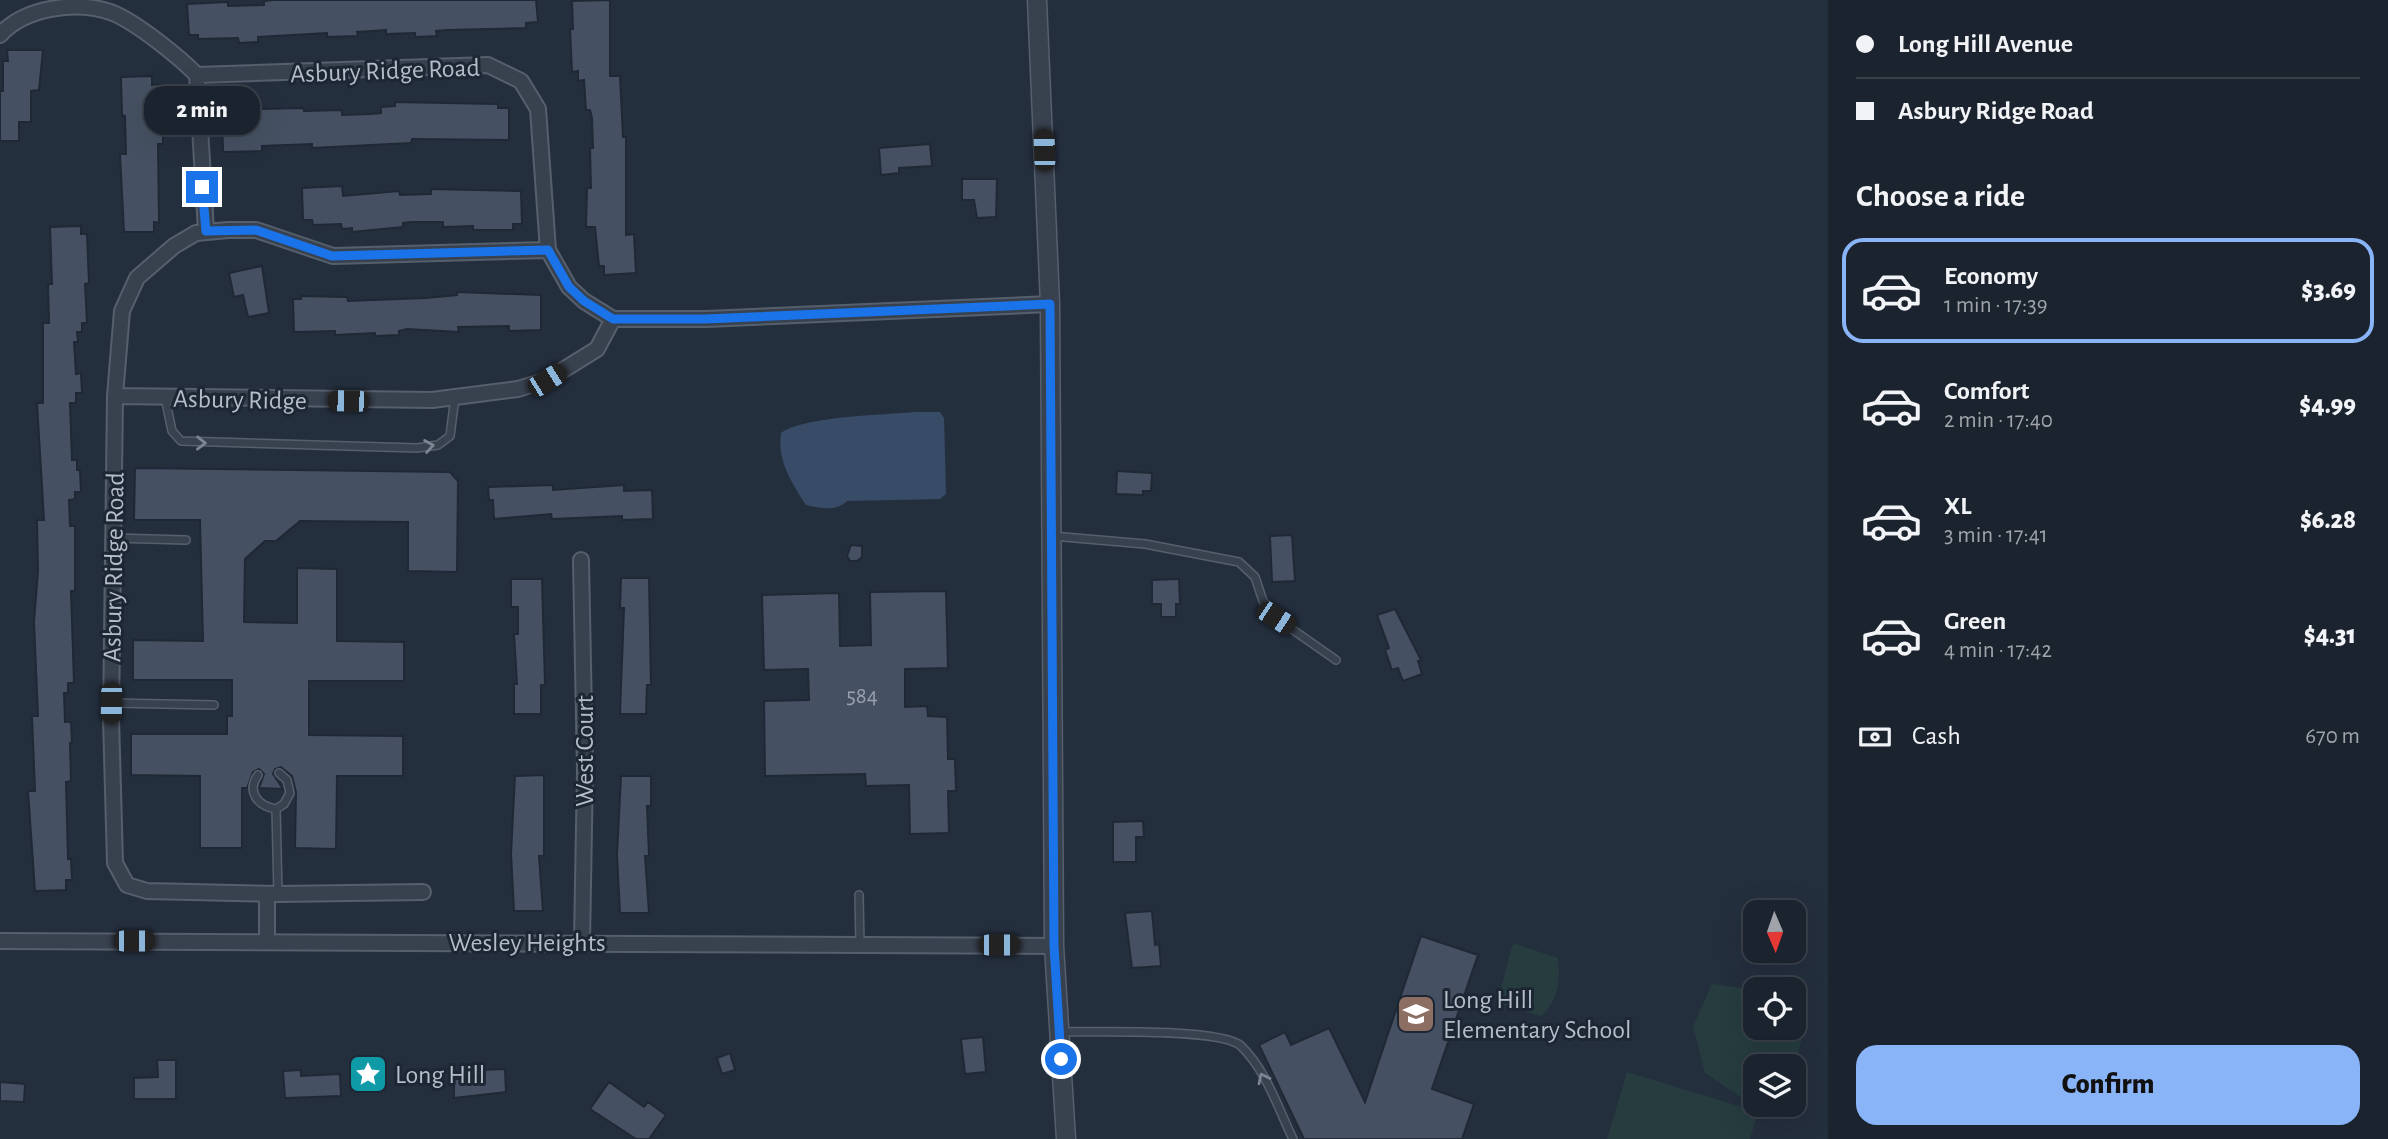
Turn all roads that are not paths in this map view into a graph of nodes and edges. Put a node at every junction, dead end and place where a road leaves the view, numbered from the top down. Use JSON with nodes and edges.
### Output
{"nodes":[{"id":1,"x":1037,"y":0,"type":"edge"},
{"id":2,"x":0,"y":35,"type":"edge"},
{"id":3,"x":197,"y":75,"type":"junction"},
{"id":4,"x":206,"y":231,"type":"junction"},
{"id":5,"x":548,"y":250,"type":"junction"},
{"id":6,"x":1050,"y":304,"type":"junction"},
{"id":7,"x":613,"y":319,"type":"junction"},
{"id":8,"x":115,"y":396,"type":"junction"},
{"id":9,"x":455,"y":396,"type":"junction"},
{"id":10,"x":165,"y":397,"type":"junction"},
{"id":11,"x":1051,"y":536,"type":"junction"},
{"id":12,"x":113,"y":538,"type":"junction"},
{"id":13,"x":186,"y":540,"type":"dead end"},
{"id":14,"x":581,"y":560,"type":"dead end"},
{"id":15,"x":1336,"y":660,"type":"dead end"},
{"id":16,"x":111,"y":703,"type":"junction"},
{"id":17,"x":214,"y":705,"type":"dead end"},
{"id":18,"x":279,"y":773,"type":"dead end"},
{"id":19,"x":257,"y":775,"type":"dead end"},
{"id":20,"x":276,"y":809,"type":"junction"},
{"id":21,"x":423,"y":892,"type":"dead end"},
{"id":22,"x":272,"y":894,"type":"junction"},
{"id":23,"x":859,"y":895,"type":"dead end"},
{"id":24,"x":0,"y":941,"type":"edge"},
{"id":25,"x":267,"y":942,"type":"junction"},
{"id":26,"x":582,"y":942,"type":"junction"},
{"id":27,"x":860,"y":944,"type":"junction"},
{"id":28,"x":1054,"y":946,"type":"junction"},
{"id":29,"x":1059,"y":1032,"type":"junction"},
{"id":30,"x":1066,"y":1139,"type":"edge"},
{"id":31,"x":1293,"y":1139,"type":"edge"}],
"edges":[{"from":1,"to":6,"type":"street"},
{"from":2,"to":3,"type":"street"},
{"from":3,"to":4,"type":"street"},
{"from":3,"to":5,"type":"street","name":"Asbury Ridge Road"},
{"from":4,"to":5,"type":"street","name":"Asbury Ridge Road"},
{"from":4,"to":8,"type":"street","name":"Asbury Ridge Road"},
{"from":5,"to":7,"type":"street","name":"Asbury Ridge Road"},
{"from":6,"to":7,"type":"street"},
{"from":6,"to":11,"type":"street"},
{"from":7,"to":9,"type":"street","name":"Asbury Ridge"},
{"from":8,"to":10,"type":"street","name":"Asbury Ridge"},
{"from":8,"to":12,"type":"street","name":"Asbury Ridge Road"},
{"from":9,"to":10,"type":"street","name":"Asbury Ridge"},
{"from":10,"to":9,"type":"lane","one_way":true},
{"from":11,"to":15,"type":"lane"},
{"from":11,"to":28,"type":"street"},
{"from":12,"to":13,"type":"lane"},
{"from":12,"to":16,"type":"street","name":"Asbury Ridge Road"},
{"from":14,"to":26,"type":"street","name":"West Court"},
{"from":16,"to":17,"type":"lane"},
{"from":16,"to":22,"type":"street","name":"Asbury Ridge Road"},
{"from":18,"to":20,"type":"lane"},
{"from":19,"to":20,"type":"lane"},
{"from":20,"to":22,"type":"lane"},
{"from":21,"to":22,"type":"street","name":"Asbury Ridge Road"},
{"from":22,"to":25,"type":"street"},
{"from":23,"to":27,"type":"lane"},
{"from":24,"to":25,"type":"street","name":"Wesley Heights"},
{"from":25,"to":26,"type":"street","name":"Wesley Heights"},
{"from":26,"to":27,"type":"street","name":"Wesley Heights"},
{"from":27,"to":28,"type":"street","name":"Wesley Heights"},
{"from":28,"to":29,"type":"street"},
{"from":29,"to":30,"type":"street"},
{"from":31,"to":29,"type":"lane","one_way":true}]}
